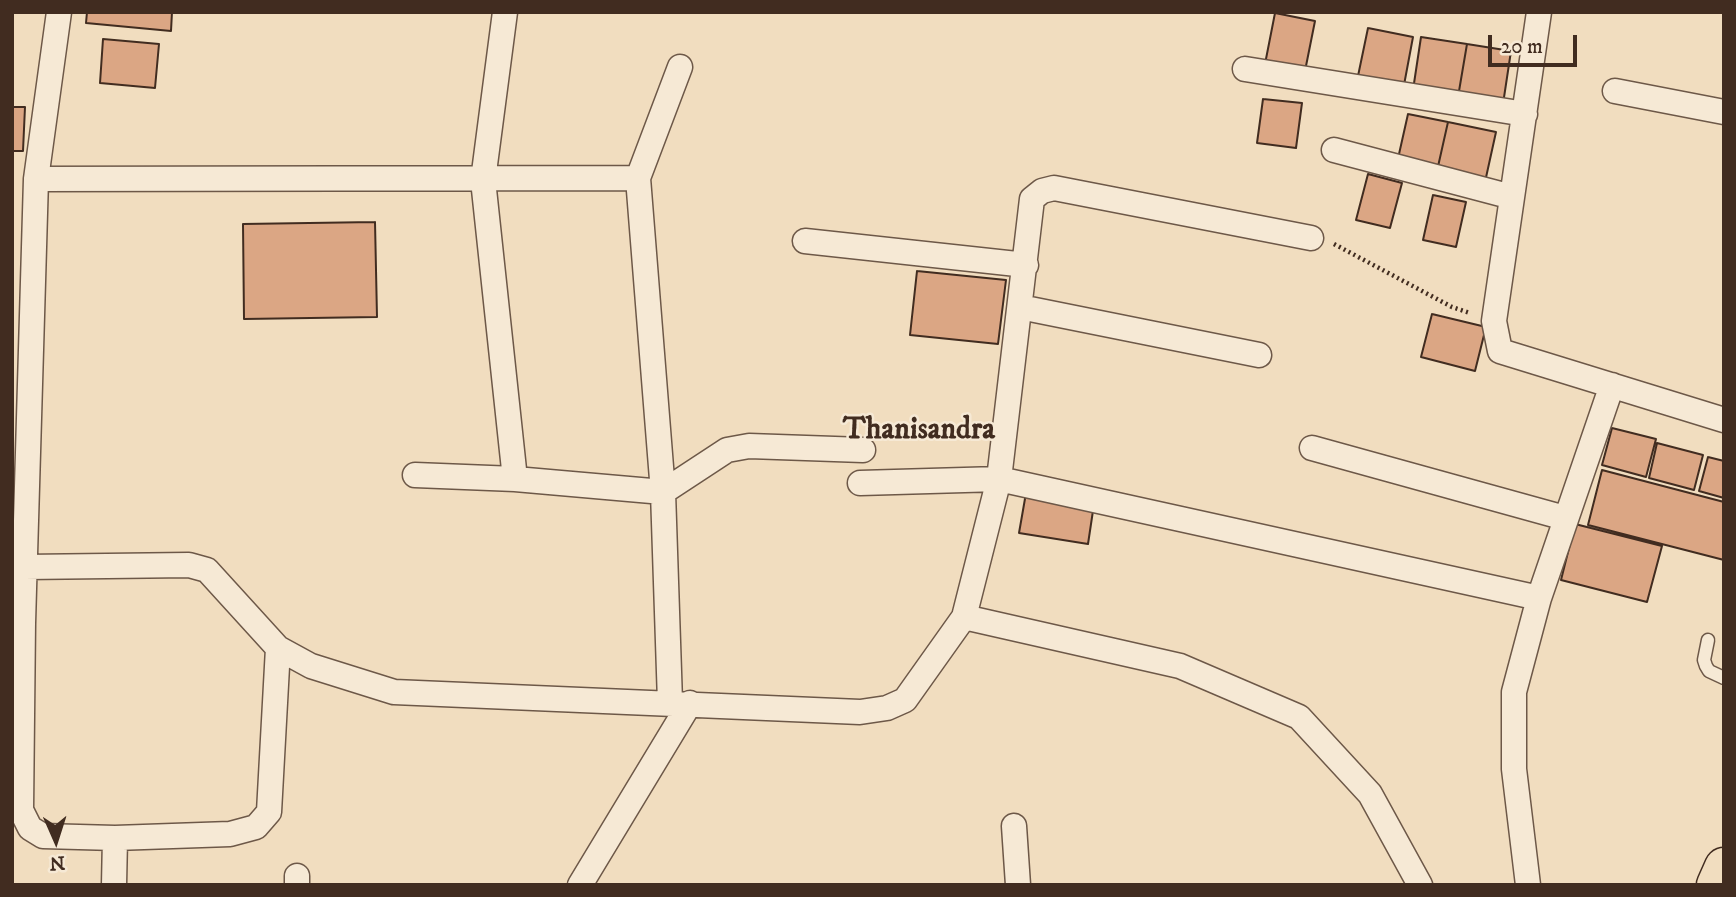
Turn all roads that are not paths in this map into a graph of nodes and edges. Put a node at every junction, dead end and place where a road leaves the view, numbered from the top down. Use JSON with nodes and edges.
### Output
{"nodes":[{"id":1,"x":59,"y":12,"type":"edge"},
{"id":2,"x":505,"y":12,"type":"edge"},
{"id":3,"x":1539,"y":12,"type":"edge"},
{"id":4,"x":680,"y":67,"type":"dead end"},
{"id":5,"x":1245,"y":69,"type":"dead end"},
{"id":6,"x":1615,"y":91,"type":"dead end"},
{"id":7,"x":1724,"y":112,"type":"edge"},
{"id":8,"x":1525,"y":114,"type":"junction"},
{"id":9,"x":1334,"y":150,"type":"dead end"},
{"id":10,"x":638,"y":178,"type":"junction"},
{"id":11,"x":36,"y":179,"type":"junction"},
{"id":12,"x":483,"y":180,"type":"junction"},
{"id":13,"x":1512,"y":197,"type":"junction"},
{"id":14,"x":1311,"y":238,"type":"road end"},
{"id":15,"x":805,"y":241,"type":"dead end"},
{"id":16,"x":1026,"y":265,"type":"junction"},
{"id":17,"x":1020,"y":307,"type":"junction"},
{"id":18,"x":1259,"y":355,"type":"dead end"},
{"id":19,"x":1612,"y":385,"type":"junction"},
{"id":20,"x":1724,"y":420,"type":"edge"},
{"id":21,"x":1312,"y":448,"type":"dead end"},
{"id":22,"x":863,"y":450,"type":"dead end"},
{"id":23,"x":415,"y":475,"type":"dead end"},
{"id":24,"x":515,"y":479,"type":"junction"},
{"id":25,"x":999,"y":479,"type":"junction"},
{"id":26,"x":860,"y":483,"type":"dead end"},
{"id":27,"x":663,"y":492,"type":"junction"},
{"id":28,"x":1566,"y":518,"type":"junction"},
{"id":29,"x":24,"y":567,"type":"junction"},
{"id":30,"x":1539,"y":598,"type":"junction"},
{"id":31,"x":964,"y":617,"type":"junction"},
{"id":32,"x":18,"y":623,"type":"edge"},
{"id":33,"x":1708,"y":640,"type":"dead end"},
{"id":34,"x":278,"y":648,"type":"junction"},
{"id":35,"x":1724,"y":678,"type":"edge"},
{"id":36,"x":680,"y":703,"type":"junction"},
{"id":37,"x":1014,"y":826,"type":"dead end"},
{"id":38,"x":115,"y":838,"type":"junction"},
{"id":39,"x":1724,"y":867,"type":"edge"},
{"id":40,"x":114,"y":885,"type":"edge"},
{"id":41,"x":580,"y":885,"type":"edge"},
{"id":42,"x":1018,"y":885,"type":"edge"},
{"id":43,"x":1420,"y":885,"type":"edge"},
{"id":44,"x":1528,"y":885,"type":"edge"},
{"id":45,"x":1716,"y":885,"type":"edge"}],
"edges":[{"from":1,"to":11,"type":"street"},
{"from":2,"to":12,"type":"street"},
{"from":3,"to":8,"type":"street"},
{"from":4,"to":10,"type":"street"},
{"from":5,"to":8,"type":"street"},
{"from":6,"to":7,"type":"street"},
{"from":8,"to":13,"type":"street"},
{"from":9,"to":13,"type":"street"},
{"from":10,"to":12,"type":"street"},
{"from":10,"to":27,"type":"street"},
{"from":11,"to":12,"type":"street"},
{"from":11,"to":29,"type":"street"},
{"from":12,"to":24,"type":"street"},
{"from":13,"to":19,"type":"street"},
{"from":14,"to":16,"type":"street"},
{"from":15,"to":16,"type":"street"},
{"from":16,"to":17,"type":"street"},
{"from":17,"to":18,"type":"street"},
{"from":17,"to":25,"type":"street"},
{"from":19,"to":20,"type":"street"},
{"from":19,"to":28,"type":"street"},
{"from":21,"to":28,"type":"street"},
{"from":22,"to":27,"type":"street"},
{"from":23,"to":24,"type":"street"},
{"from":24,"to":27,"type":"street"},
{"from":25,"to":26,"type":"street"},
{"from":25,"to":30,"type":"street"},
{"from":25,"to":31,"type":"street"},
{"from":27,"to":36,"type":"street"},
{"from":28,"to":30,"type":"street"},
{"from":29,"to":32,"type":"street"},
{"from":29,"to":34,"type":"street"},
{"from":30,"to":44,"type":"street"},
{"from":31,"to":36,"type":"street"},
{"from":31,"to":43,"type":"street"},
{"from":32,"to":38,"type":"street"},
{"from":33,"to":35,"type":"lane"},
{"from":34,"to":36,"type":"street"},
{"from":34,"to":38,"type":"street"},
{"from":36,"to":41,"type":"street"},
{"from":37,"to":42,"type":"street"},
{"from":38,"to":40,"type":"street"},
{"from":39,"to":45,"type":"main road"}]}
